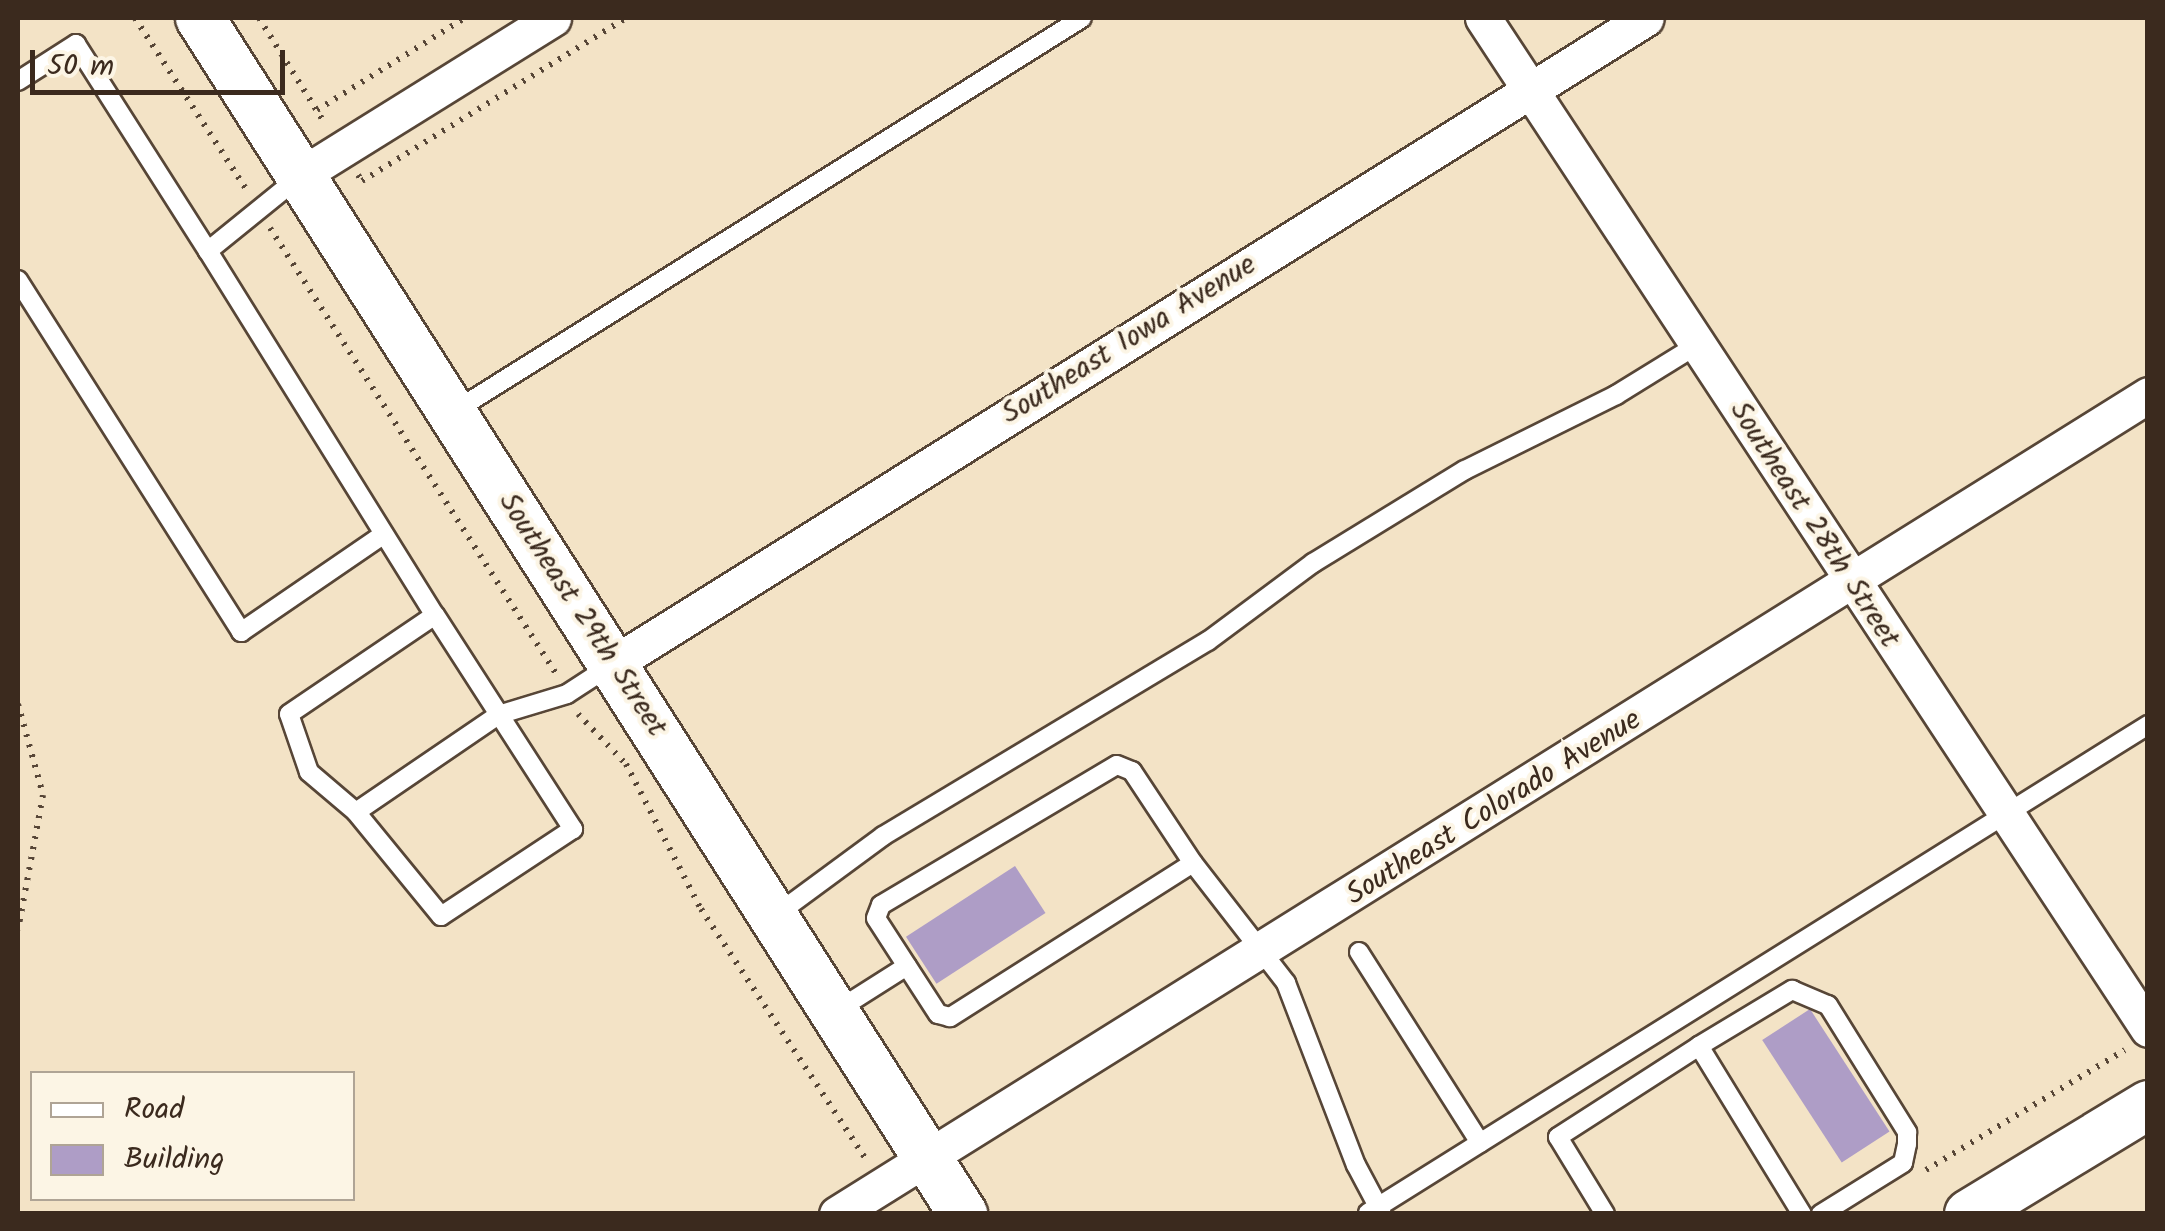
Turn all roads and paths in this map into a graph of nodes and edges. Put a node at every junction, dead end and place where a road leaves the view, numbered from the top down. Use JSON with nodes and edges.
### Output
{"nodes":[{"id":1,"x":136,"y":18,"type":"edge"},
{"id":2,"x":200,"y":18,"type":"edge"},
{"id":3,"x":465,"y":18,"type":"edge"},
{"id":4,"x":553,"y":18,"type":"edge"},
{"id":5,"x":1082,"y":18,"type":"edge"},
{"id":6,"x":1483,"y":18,"type":"edge"},
{"id":7,"x":1646,"y":18,"type":"edge"},
{"id":8,"x":18,"y":81,"type":"edge"},
{"id":9,"x":1530,"y":89,"type":"junction"},
{"id":10,"x":317,"y":110,"type":"dead end"},
{"id":11,"x":301,"y":175,"type":"junction"},
{"id":12,"x":259,"y":210,"type":"junction"},
{"id":13,"x":208,"y":251,"type":"junction"},
{"id":14,"x":18,"y":280,"type":"edge"},
{"id":15,"x":1696,"y":345,"type":"junction"},
{"id":16,"x":2148,"y":395,"type":"edge"},
{"id":17,"x":453,"y":412,"type":"junction"},
{"id":18,"x":384,"y":534,"type":"junction"},
{"id":19,"x":1852,"y":583,"type":"junction"},
{"id":20,"x":435,"y":615,"type":"junction"},
{"id":21,"x":613,"y":664,"type":"junction"},
{"id":22,"x":567,"y":694,"type":"junction"},
{"id":23,"x":18,"y":704,"type":"edge"},
{"id":24,"x":498,"y":715,"type":"junction"},
{"id":25,"x":2148,"y":725,"type":"edge"},
{"id":26,"x":356,"y":812,"type":"junction"},
{"id":27,"x":2003,"y":814,"type":"junction"},
{"id":28,"x":1193,"y":863,"type":"junction"},
{"id":29,"x":775,"y":916,"type":"junction"},
{"id":30,"x":18,"y":930,"type":"edge"},
{"id":31,"x":1262,"y":952,"type":"junction"},
{"id":32,"x":1358,"y":952,"type":"dead end"},
{"id":33,"x":907,"y":966,"type":"junction"},
{"id":34,"x":836,"y":1011,"type":"junction"},
{"id":35,"x":2139,"y":1037,"type":"edge"},
{"id":36,"x":1698,"y":1046,"type":"junction"},
{"id":37,"x":1540,"y":1104,"type":"junction"},
{"id":38,"x":2148,"y":1104,"type":"edge"},
{"id":39,"x":1558,"y":1137,"type":"junction"},
{"id":40,"x":1480,"y":1142,"type":"junction"},
{"id":41,"x":929,"y":1156,"type":"junction"},
{"id":42,"x":1920,"y":1174,"type":"dead end"},
{"id":43,"x":868,"y":1194,"type":"junction"},
{"id":44,"x":1376,"y":1212,"type":"edge"},
{"id":45,"x":837,"y":1214,"type":"edge"},
{"id":46,"x":963,"y":1214,"type":"edge"},
{"id":47,"x":1605,"y":1214,"type":"edge"},
{"id":48,"x":1802,"y":1214,"type":"edge"},
{"id":49,"x":1821,"y":1214,"type":"edge"},
{"id":50,"x":1969,"y":1214,"type":"edge"}],
"edges":[{"from":1,"to":12,"type":"path"},
{"from":2,"to":11,"type":"main road","name":"Southeast 29th Street"},
{"from":3,"to":10,"type":"path"},
{"from":4,"to":11,"type":"street"},
{"from":5,"to":17,"type":"lane"},
{"from":6,"to":9,"type":"street","name":"Southeast 28th Street"},
{"from":7,"to":9,"type":"street","name":"Southeast Iowa Avenue"},
{"from":8,"to":13,"type":"lane"},
{"from":9,"to":15,"type":"street","name":"Southeast 28th Street"},
{"from":9,"to":21,"type":"street","name":"Southeast Iowa Avenue"},
{"from":11,"to":12,"type":"lane"},
{"from":11,"to":17,"type":"main road","name":"Southeast 29th Street"},
{"from":12,"to":13,"type":"lane"},
{"from":12,"to":22,"type":"path"},
{"from":13,"to":18,"type":"lane"},
{"from":14,"to":18,"type":"lane"},
{"from":15,"to":19,"type":"street","name":"Southeast 28th Street"},
{"from":15,"to":29,"type":"lane"},
{"from":16,"to":19,"type":"street","name":"Southeast Colorado Avenue"},
{"from":17,"to":21,"type":"main road","name":"Southeast 29th Street"},
{"from":18,"to":20,"type":"lane"},
{"from":19,"to":27,"type":"street","name":"Southeast 28th Street"},
{"from":19,"to":31,"type":"street","name":"Southeast Colorado Avenue"},
{"from":20,"to":24,"type":"lane"},
{"from":20,"to":26,"type":"lane"},
{"from":21,"to":22,"type":"lane"},
{"from":21,"to":29,"type":"main road","name":"Southeast 29th Street"},
{"from":22,"to":24,"type":"lane"},
{"from":22,"to":43,"type":"path"},
{"from":23,"to":30,"type":"path"},
{"from":24,"to":26,"type":"lane"},
{"from":24,"to":26,"type":"lane"},
{"from":25,"to":27,"type":"lane"},
{"from":27,"to":35,"type":"street","name":"Southeast 28th Street"},
{"from":27,"to":37,"type":"lane"},
{"from":28,"to":31,"type":"lane"},
{"from":28,"to":33,"type":"lane"},
{"from":28,"to":33,"type":"lane"},
{"from":29,"to":34,"type":"main road","name":"Southeast 29th Street"},
{"from":31,"to":41,"type":"street","name":"Southeast Colorado Avenue"},
{"from":31,"to":44,"type":"lane"},
{"from":32,"to":40,"type":"lane"},
{"from":33,"to":34,"type":"lane"},
{"from":34,"to":41,"type":"main road","name":"Southeast 29th Street"},
{"from":35,"to":42,"type":"path"},
{"from":36,"to":39,"type":"lane"},
{"from":36,"to":48,"type":"lane"},
{"from":36,"to":49,"type":"lane"},
{"from":37,"to":39,"type":"lane"},
{"from":37,"to":40,"type":"lane"},
{"from":38,"to":50,"type":"main road"},
{"from":39,"to":47,"type":"lane"},
{"from":40,"to":44,"type":"lane"},
{"from":41,"to":43,"type":"street","name":"Southeast Colorado Avenue"},
{"from":41,"to":46,"type":"main road","name":"Southeast 29th Street"},
{"from":43,"to":45,"type":"street","name":"Southeast Colorado Avenue"}]}
